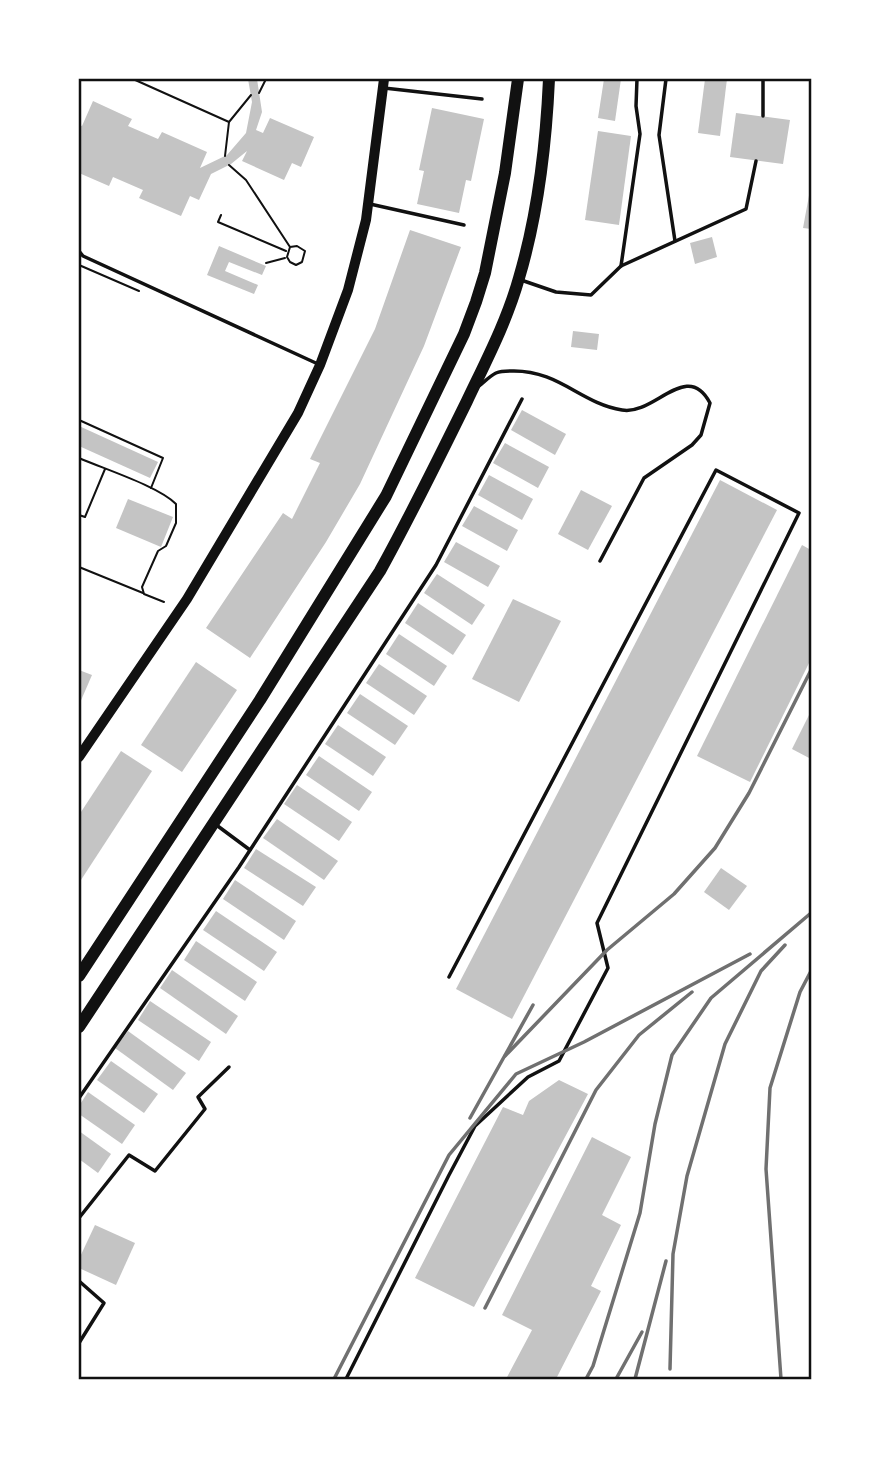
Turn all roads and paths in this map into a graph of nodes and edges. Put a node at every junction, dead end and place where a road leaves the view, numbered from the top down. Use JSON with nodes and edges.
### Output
{"nodes":[{"id":1,"x":133,"y":79,"type":"edge"},
{"id":2,"x":266,"y":79,"type":"edge"},
{"id":3,"x":518,"y":79,"type":"edge"},
{"id":4,"x":549,"y":79,"type":"edge"},
{"id":5,"x":637,"y":79,"type":"edge"},
{"id":6,"x":666,"y":79,"type":"edge"},
{"id":7,"x":763,"y":79,"type":"edge"},
{"id":8,"x":384,"y":84,"type":"edge"},
{"id":9,"x":259,"y":93,"type":"dead end"},
{"id":10,"x":251,"y":95,"type":"dead end"},
{"id":11,"x":482,"y":99,"type":"dead end"},
{"id":12,"x":763,"y":116,"type":"dead end"},
{"id":13,"x":229,"y":122,"type":"junction"},
{"id":14,"x":225,"y":156,"type":"dead end"},
{"id":15,"x":756,"y":161,"type":"dead end"},
{"id":16,"x":229,"y":165,"type":"dead end"},
{"id":17,"x":368,"y":204,"type":"junction"},
{"id":18,"x":221,"y":215,"type":"dead end"},
{"id":19,"x":464,"y":225,"type":"dead end"},
{"id":20,"x":675,"y":241,"type":"junction"},
{"id":21,"x":290,"y":247,"type":"junction"},
{"id":22,"x":79,"y":251,"type":"edge"},
{"id":23,"x":287,"y":251,"type":"junction"},
{"id":24,"x":287,"y":257,"type":"junction"},
{"id":25,"x":266,"y":263,"type":"dead end"},
{"id":26,"x":621,"y":266,"type":"junction"},
{"id":27,"x":519,"y":279,"type":"junction"},
{"id":28,"x":320,"y":365,"type":"junction"},
{"id":29,"x":472,"y":391,"type":"junction"},
{"id":30,"x":522,"y":400,"type":"dead end"},
{"id":31,"x":79,"y":420,"type":"edge"},
{"id":32,"x":79,"y":458,"type":"edge"},
{"id":33,"x":105,"y":469,"type":"junction"},
{"id":34,"x":150,"y":489,"type":"junction"},
{"id":35,"x":79,"y":515,"type":"edge"},
{"id":36,"x":600,"y":561,"type":"dead end"},
{"id":37,"x":79,"y":568,"type":"edge"},
{"id":38,"x":144,"y":594,"type":"junction"},
{"id":39,"x":164,"y":602,"type":"dead end"},
{"id":40,"x":79,"y":757,"type":"edge"},
{"id":41,"x":214,"y":823,"type":"junction"},
{"id":42,"x":250,"y":850,"type":"junction"},
{"id":43,"x":79,"y":976,"type":"edge"},
{"id":44,"x":449,"y":977,"type":"dead end"},
{"id":45,"x":79,"y":1027,"type":"edge"},
{"id":46,"x":229,"y":1067,"type":"dead end"},
{"id":47,"x":79,"y":1098,"type":"edge"},
{"id":48,"x":79,"y":1218,"type":"edge"},
{"id":49,"x":79,"y":1281,"type":"edge"},
{"id":50,"x":79,"y":1343,"type":"edge"},
{"id":51,"x":346,"y":1379,"type":"edge"}],
"edges":[{"from":1,"to":13,"type":"path"},
{"from":2,"to":9,"type":"path"},
{"from":3,"to":43,"type":"main road"},
{"from":4,"to":27,"type":"main road"},
{"from":5,"to":26,"type":"lane"},
{"from":6,"to":20,"type":"lane"},
{"from":7,"to":12,"type":"lane"},
{"from":8,"to":11,"type":"lane"},
{"from":8,"to":17,"type":"street"},
{"from":10,"to":13,"type":"path"},
{"from":13,"to":14,"type":"path"},
{"from":15,"to":20,"type":"lane"},
{"from":16,"to":21,"type":"path"},
{"from":17,"to":19,"type":"lane"},
{"from":17,"to":28,"type":"street"},
{"from":18,"to":23,"type":"path"},
{"from":20,"to":26,"type":"lane"},
{"from":21,"to":23,"type":"path"},
{"from":21,"to":24,"type":"path"},
{"from":22,"to":28,"type":"lane"},
{"from":23,"to":24,"type":"path"},
{"from":24,"to":25,"type":"path"},
{"from":26,"to":27,"type":"lane"},
{"from":27,"to":29,"type":"main road"},
{"from":28,"to":40,"type":"street"},
{"from":29,"to":36,"type":"lane"},
{"from":29,"to":41,"type":"main road"},
{"from":30,"to":42,"type":"lane"},
{"from":31,"to":34,"type":"path"},
{"from":32,"to":33,"type":"path"},
{"from":33,"to":34,"type":"path"},
{"from":33,"to":35,"type":"path"},
{"from":34,"to":38,"type":"path"},
{"from":37,"to":38,"type":"path"},
{"from":38,"to":39,"type":"path"},
{"from":41,"to":42,"type":"lane"},
{"from":41,"to":45,"type":"main road"},
{"from":42,"to":47,"type":"lane"},
{"from":44,"to":51,"type":"lane"},
{"from":46,"to":48,"type":"lane"},
{"from":49,"to":50,"type":"lane"}]}
